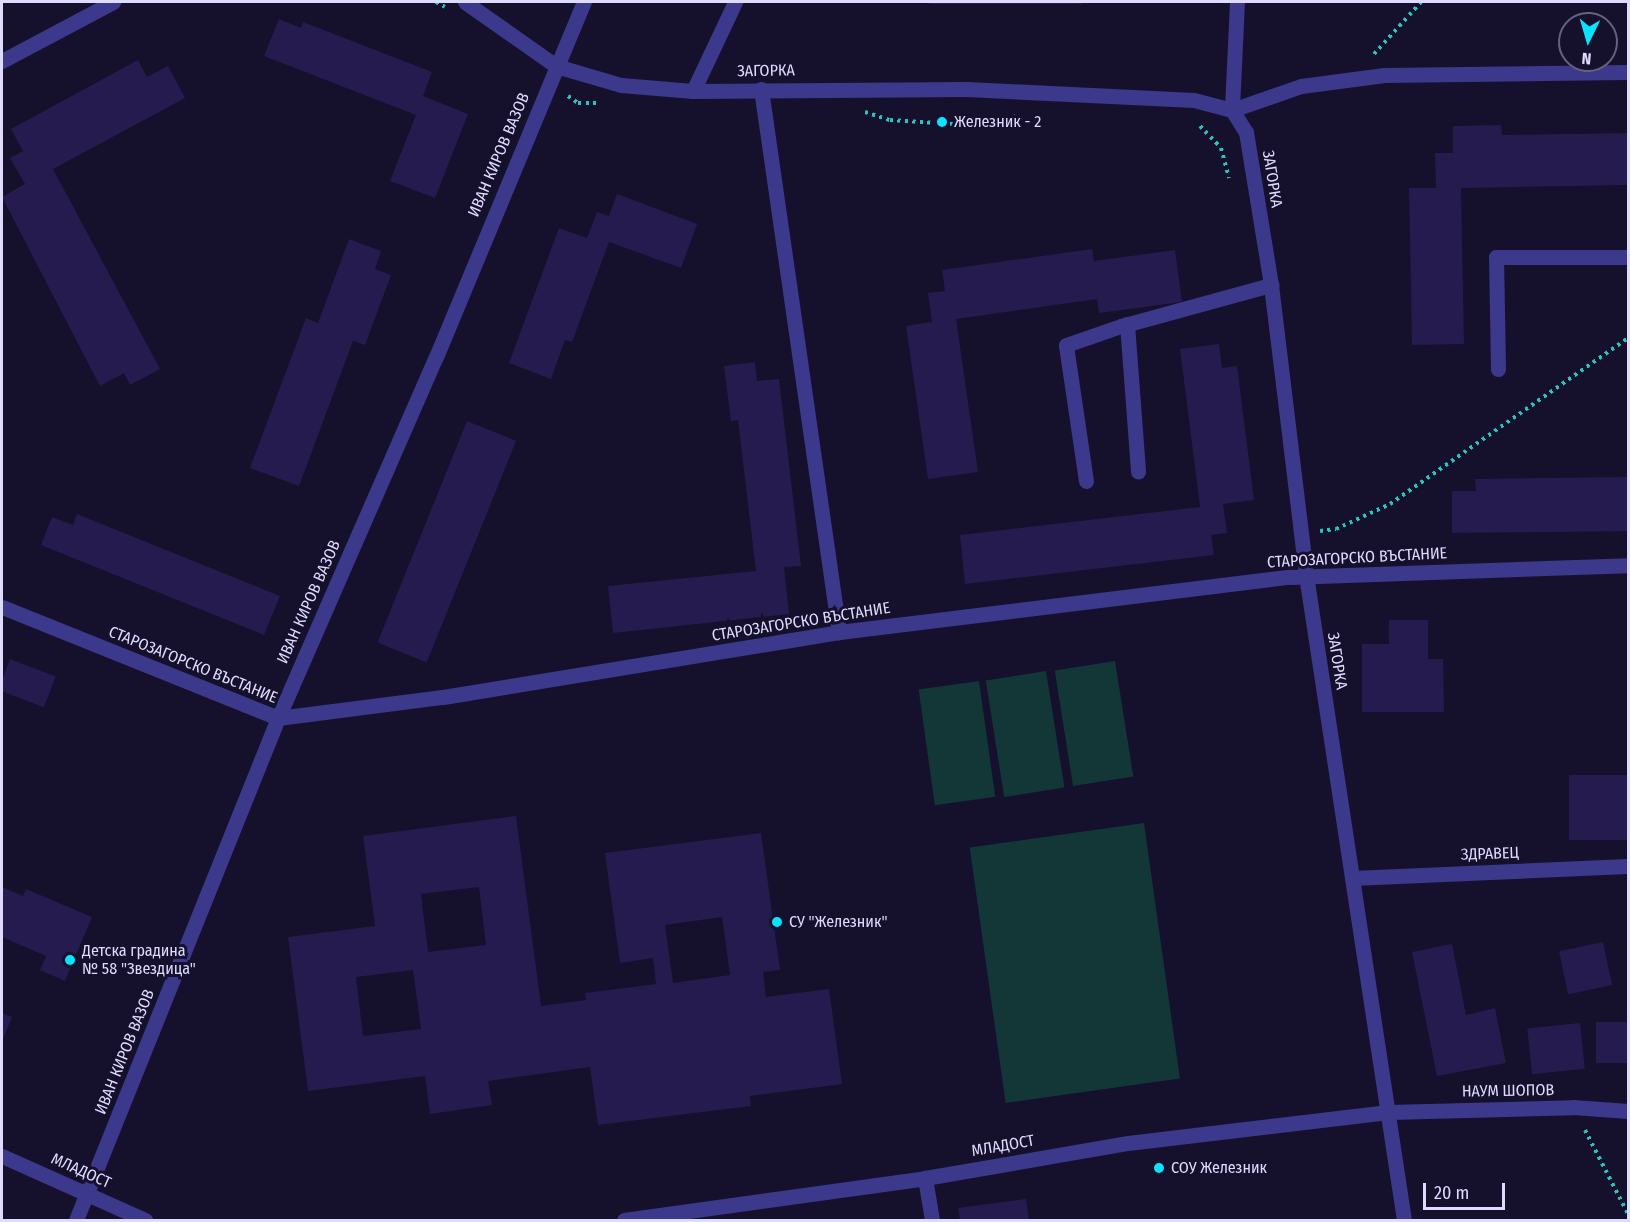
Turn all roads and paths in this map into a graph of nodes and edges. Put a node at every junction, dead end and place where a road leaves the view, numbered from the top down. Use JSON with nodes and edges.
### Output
{"nodes":[{"id":1,"x":113,"y":2,"type":"edge"},
{"id":2,"x":465,"y":2,"type":"edge"},
{"id":3,"x":584,"y":2,"type":"edge"},
{"id":4,"x":735,"y":2,"type":"edge"},
{"id":5,"x":1237,"y":2,"type":"edge"},
{"id":6,"x":1421,"y":2,"type":"edge"},
{"id":7,"x":1372,"y":56,"type":"dead end"},
{"id":8,"x":2,"y":61,"type":"edge"},
{"id":9,"x":556,"y":66,"type":"junction"},
{"id":10,"x":1629,"y":72,"type":"edge"},
{"id":11,"x":761,"y":89,"type":"junction"},
{"id":12,"x":693,"y":91,"type":"junction"},
{"id":13,"x":1232,"y":110,"type":"junction"},
{"id":14,"x":1629,"y":257,"type":"edge"},
{"id":15,"x":1271,"y":285,"type":"junction"},
{"id":16,"x":1127,"y":324,"type":"junction"},
{"id":17,"x":1629,"y":338,"type":"edge"},
{"id":18,"x":1498,"y":369,"type":"dead end"},
{"id":19,"x":1138,"y":472,"type":"dead end"},
{"id":20,"x":1086,"y":481,"type":"dead end"},
{"id":21,"x":1301,"y":532,"type":"junction"},
{"id":22,"x":1629,"y":565,"type":"edge"},
{"id":23,"x":1306,"y":575,"type":"junction"},
{"id":24,"x":2,"y":607,"type":"edge"},
{"id":25,"x":839,"y":632,"type":"junction"},
{"id":26,"x":278,"y":718,"type":"junction"},
{"id":27,"x":1629,"y":866,"type":"edge"},
{"id":28,"x":1352,"y":878,"type":"junction"},
{"id":29,"x":1573,"y":1107,"type":"junction"},
{"id":30,"x":1629,"y":1111,"type":"edge"},
{"id":31,"x":1388,"y":1112,"type":"junction"},
{"id":32,"x":2,"y":1156,"type":"edge"},
{"id":33,"x":925,"y":1178,"type":"junction"},
{"id":34,"x":88,"y":1194,"type":"junction"},
{"id":35,"x":1629,"y":1215,"type":"edge"},
{"id":36,"x":76,"y":1221,"type":"edge"},
{"id":37,"x":145,"y":1221,"type":"edge"},
{"id":38,"x":624,"y":1221,"type":"edge"},
{"id":39,"x":932,"y":1221,"type":"edge"},
{"id":40,"x":1404,"y":1221,"type":"edge"}],
"edges":[{"from":1,"to":8,"type":"street"},
{"from":2,"to":9,"type":"street","name":"ЗАГОРКА"},
{"from":3,"to":9,"type":"street","name":"ИВАН КИРОВ ВАЗОВ"},
{"from":4,"to":12,"type":"street"},
{"from":5,"to":13,"type":"street"},
{"from":6,"to":7,"type":"path"},
{"from":9,"to":12,"type":"street","name":"ЗАГОРКА"},
{"from":9,"to":26,"type":"street","name":"ИВАН КИРОВ ВАЗОВ"},
{"from":10,"to":13,"type":"street"},
{"from":11,"to":12,"type":"street","name":"ЗАГОРКА"},
{"from":11,"to":13,"type":"street","name":"ЗАГОРКА"},
{"from":11,"to":25,"type":"street"},
{"from":13,"to":15,"type":"street","name":"ЗАГОРКА"},
{"from":14,"to":18,"type":"street"},
{"from":15,"to":16,"type":"street"},
{"from":15,"to":21,"type":"street","name":"ЗАГОРКА"},
{"from":16,"to":19,"type":"street"},
{"from":16,"to":20,"type":"street"},
{"from":17,"to":21,"type":"path"},
{"from":21,"to":23,"type":"street","name":"ЗАГОРКА"},
{"from":22,"to":23,"type":"street","name":"СТАРОЗАГОРСКО ВЪСТАНИЕ"},
{"from":23,"to":25,"type":"street","name":"СТАРОЗАГОРСКО ВЪСТАНИЕ"},
{"from":23,"to":28,"type":"street","name":"ЗАГОРКА"},
{"from":24,"to":26,"type":"street","name":"СТАРОЗАГОРСКО ВЪСТАНИЕ"},
{"from":25,"to":26,"type":"street","name":"СТАРОЗАГОРСКО ВЪСТАНИЕ"},
{"from":26,"to":34,"type":"street","name":"ИВАН КИРОВ ВАЗОВ"},
{"from":27,"to":28,"type":"street","name":"ЗДРАВЕЦ"},
{"from":28,"to":31,"type":"street","name":"ЗАГОРКА"},
{"from":29,"to":30,"type":"street","name":"НАУМ ШОПОВ"},
{"from":29,"to":31,"type":"street","name":"НАУМ ШОПОВ"},
{"from":29,"to":35,"type":"path"},
{"from":31,"to":33,"type":"street","name":"МЛАДОСТ"},
{"from":31,"to":40,"type":"street","name":"ЗАГОРКА"},
{"from":32,"to":34,"type":"street","name":"МЛАДОСТ"},
{"from":33,"to":38,"type":"street","name":"МЛАДОСТ"},
{"from":33,"to":39,"type":"street"},
{"from":34,"to":36,"type":"street","name":"ИВАН КИРОВ ВАЗОВ"},
{"from":34,"to":37,"type":"street","name":"МЛАДОСТ"}]}
